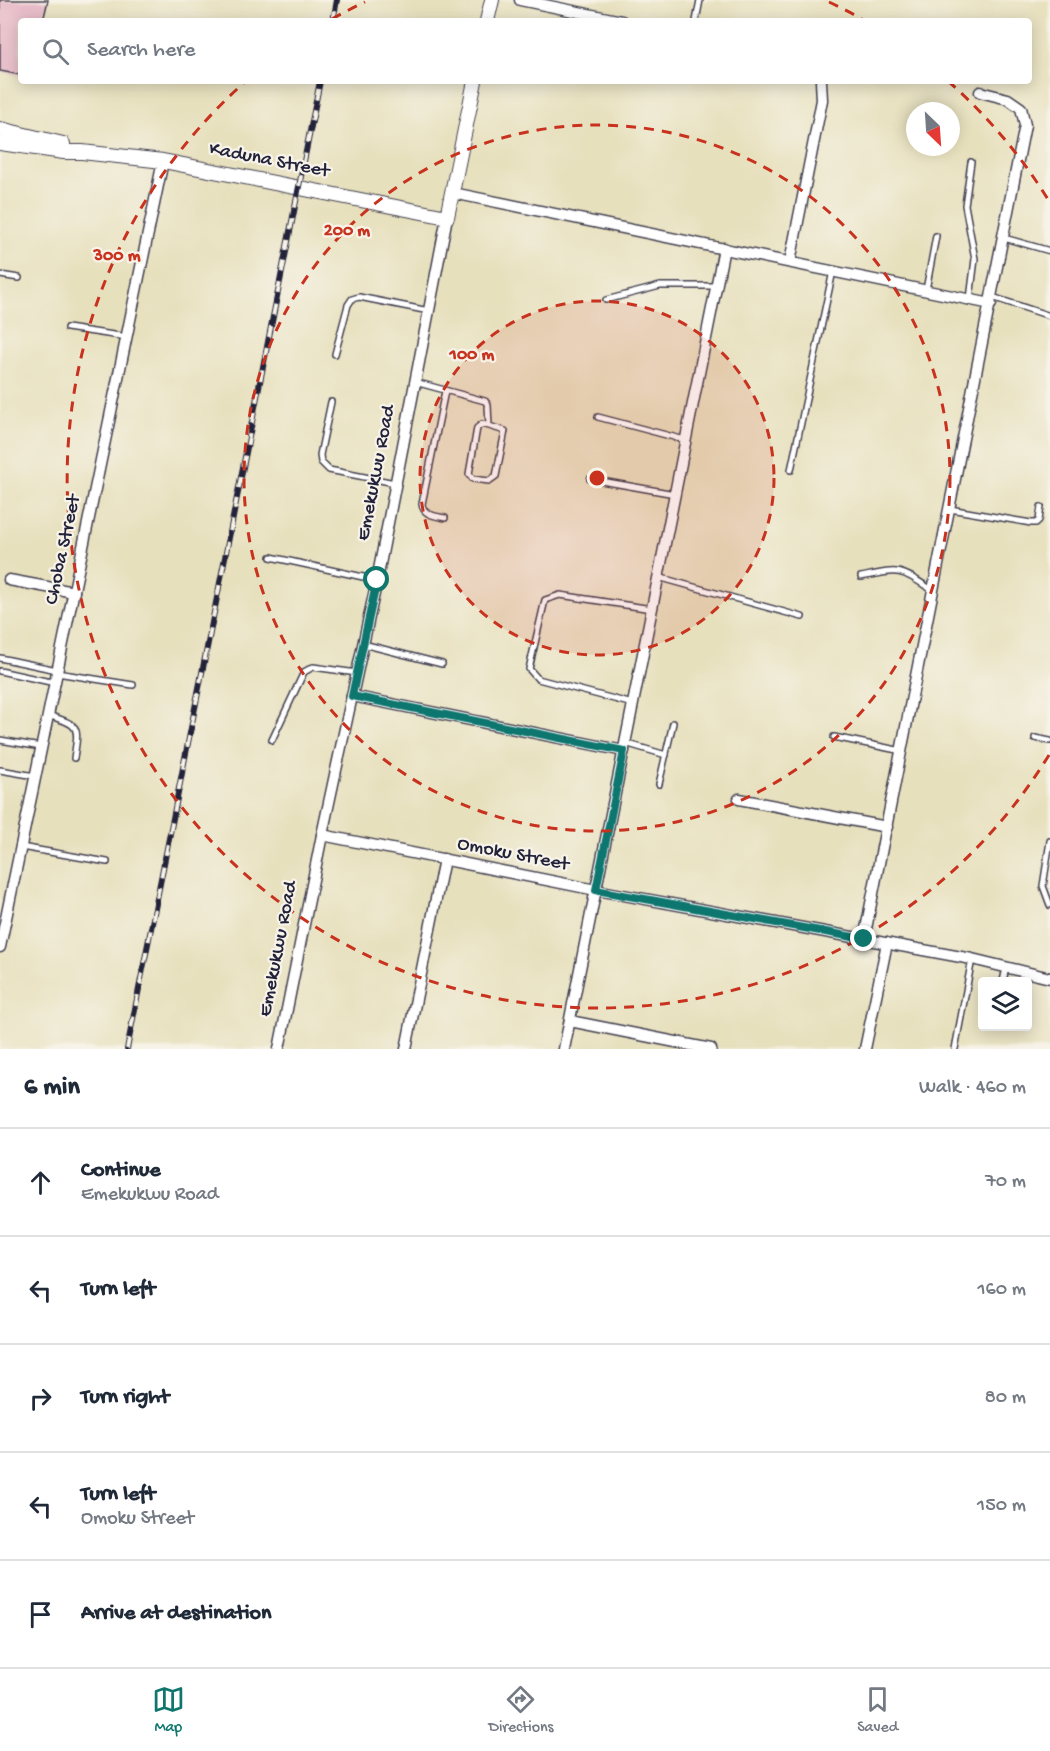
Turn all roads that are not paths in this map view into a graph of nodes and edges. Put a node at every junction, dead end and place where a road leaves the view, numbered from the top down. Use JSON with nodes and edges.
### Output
{"nodes":[{"id":1,"x":492,"y":0,"type":"edge"},
{"id":2,"x":520,"y":0,"type":"edge"},
{"id":3,"x":700,"y":0,"type":"edge"},
{"id":4,"x":488,"y":18,"type":"edge"},
{"id":5,"x":607,"y":18,"type":"edge"},
{"id":6,"x":697,"y":18,"type":"edge"},
{"id":7,"x":474,"y":84,"type":"edge"},
{"id":8,"x":821,"y":84,"type":"edge"},
{"id":9,"x":980,"y":92,"type":"dead end"},
{"id":10,"x":0,"y":129,"type":"edge"},
{"id":11,"x":0,"y":143,"type":"edge"},
{"id":12,"x":82,"y":152,"type":"junction"},
{"id":13,"x":163,"y":161,"type":"junction"},
{"id":14,"x":971,"y":162,"type":"dead end"},
{"id":15,"x":453,"y":192,"type":"junction"},
{"id":16,"x":447,"y":217,"type":"junction"},
{"id":17,"x":936,"y":236,"type":"dead end"},
{"id":18,"x":1004,"y":238,"type":"junction"},
{"id":19,"x":724,"y":248,"type":"junction"},
{"id":20,"x":1050,"y":251,"type":"edge"},
{"id":21,"x":790,"y":262,"type":"junction"},
{"id":22,"x":833,"y":271,"type":"junction"},
{"id":23,"x":0,"y":275,"type":"edge"},
{"id":24,"x":19,"y":278,"type":"dead end"},
{"id":25,"x":716,"y":286,"type":"junction"},
{"id":26,"x":926,"y":290,"type":"junction"},
{"id":27,"x":970,"y":299,"type":"junction"},
{"id":28,"x":606,"y":300,"type":"dead end"},
{"id":29,"x":992,"y":300,"type":"junction"},
{"id":30,"x":429,"y":311,"type":"junction"},
{"id":31,"x":1050,"y":316,"type":"edge"},
{"id":32,"x":67,"y":328,"type":"dead end"},
{"id":33,"x":126,"y":337,"type":"junction"},
{"id":34,"x":336,"y":354,"type":"dead end"},
{"id":35,"x":415,"y":382,"type":"junction"},
{"id":36,"x":445,"y":390,"type":"junction"},
{"id":37,"x":330,"y":402,"type":"dead end"},
{"id":38,"x":598,"y":417,"type":"dead end"},
{"id":39,"x":489,"y":426,"type":"junction"},
{"id":40,"x":686,"y":440,"type":"junction"},
{"id":41,"x":791,"y":470,"type":"dead end"},
{"id":42,"x":590,"y":479,"type":"dead end"},
{"id":43,"x":394,"y":483,"type":"junction"},
{"id":44,"x":675,"y":494,"type":"junction"},
{"id":45,"x":1041,"y":507,"type":"dead end"},
{"id":46,"x":950,"y":509,"type":"junction"},
{"id":47,"x":445,"y":518,"type":"dead end"},
{"id":48,"x":271,"y":557,"type":"dead end"},
{"id":49,"x":658,"y":577,"type":"junction"},
{"id":50,"x":861,"y":577,"type":"dead end"},
{"id":51,"x":9,"y":580,"type":"dead end"},
{"id":52,"x":377,"y":580,"type":"junction"},
{"id":53,"x":934,"y":591,"type":"junction"},
{"id":54,"x":74,"y":592,"type":"junction"},
{"id":55,"x":652,"y":609,"type":"junction"},
{"id":56,"x":802,"y":617,"type":"dead end"},
{"id":57,"x":363,"y":644,"type":"junction"},
{"id":58,"x":0,"y":658,"type":"edge"},
{"id":59,"x":442,"y":664,"type":"dead end"},
{"id":60,"x":0,"y":671,"type":"edge"},
{"id":61,"x":357,"y":674,"type":"junction"},
{"id":62,"x":56,"y":675,"type":"junction"},
{"id":63,"x":133,"y":685,"type":"dead end"},
{"id":64,"x":352,"y":696,"type":"junction"},
{"id":65,"x":633,"y":704,"type":"junction"},
{"id":66,"x":48,"y":715,"type":"junction"},
{"id":67,"x":673,"y":723,"type":"dead end"},
{"id":68,"x":834,"y":737,"type":"dead end"},
{"id":69,"x":1035,"y":738,"type":"dead end"},
{"id":70,"x":0,"y":740,"type":"edge"},
{"id":71,"x":272,"y":740,"type":"dead end"},
{"id":72,"x":1050,"y":741,"type":"edge"},
{"id":73,"x":41,"y":747,"type":"junction"},
{"id":74,"x":624,"y":747,"type":"junction"},
{"id":75,"x":902,"y":751,"type":"junction"},
{"id":76,"x":666,"y":755,"type":"junction"},
{"id":77,"x":74,"y":758,"type":"dead end"},
{"id":78,"x":0,"y":770,"type":"edge"},
{"id":79,"x":35,"y":776,"type":"junction"},
{"id":80,"x":659,"y":784,"type":"dead end"},
{"id":81,"x":739,"y":799,"type":"dead end"},
{"id":82,"x":887,"y":827,"type":"junction"},
{"id":83,"x":322,"y":835,"type":"junction"},
{"id":84,"x":1050,"y":841,"type":"edge"},
{"id":85,"x":21,"y":847,"type":"junction"},
{"id":86,"x":444,"y":860,"type":"junction"},
{"id":87,"x":107,"y":862,"type":"dead end"},
{"id":88,"x":596,"y":890,"type":"junction"},
{"id":89,"x":1050,"y":904,"type":"edge"},
{"id":90,"x":3,"y":916,"type":"edge"},
{"id":91,"x":864,"y":939,"type":"junction"},
{"id":92,"x":887,"y":944,"type":"junction"},
{"id":93,"x":0,"y":947,"type":"edge"},
{"id":94,"x":972,"y":959,"type":"junction"},
{"id":95,"x":1006,"y":968,"type":"junction"},
{"id":96,"x":1004,"y":977,"type":"edge"},
{"id":97,"x":1050,"y":978,"type":"edge"},
{"id":98,"x":570,"y":1021,"type":"junction"},
{"id":99,"x":279,"y":1049,"type":"edge"},
{"id":100,"x":406,"y":1049,"type":"edge"},
{"id":101,"x":564,"y":1049,"type":"edge"},
{"id":102,"x":711,"y":1049,"type":"edge"},
{"id":103,"x":866,"y":1049,"type":"edge"},
{"id":104,"x":955,"y":1049,"type":"edge"}],
"edges":[{"from":1,"to":4,"type":"street"},
{"from":2,"to":5,"type":"street"},
{"from":3,"to":6,"type":"lane"},
{"from":7,"to":15,"type":"street","name":"Emekukwu Road"},
{"from":8,"to":21,"type":"street"},
{"from":9,"to":18,"type":"street"},
{"from":10,"to":12,"type":"street","name":"Kaduna Street"},
{"from":11,"to":12,"type":"street","name":"Kaduna Street"},
{"from":12,"to":13,"type":"street","name":"Kaduna Street"},
{"from":13,"to":16,"type":"street","name":"Kaduna Street"},
{"from":13,"to":33,"type":"street","name":"Choba Street"},
{"from":14,"to":27,"type":"lane"},
{"from":15,"to":16,"type":"street","name":"Emekukwu Road"},
{"from":15,"to":19,"type":"street"},
{"from":16,"to":30,"type":"street","name":"Emekukwu Road"},
{"from":17,"to":26,"type":"lane"},
{"from":18,"to":20,"type":"lane"},
{"from":18,"to":29,"type":"street"},
{"from":19,"to":21,"type":"street"},
{"from":19,"to":25,"type":"street"},
{"from":21,"to":22,"type":"street"},
{"from":22,"to":26,"type":"street"},
{"from":22,"to":41,"type":"lane"},
{"from":23,"to":24,"type":"lane"},
{"from":25,"to":28,"type":"lane"},
{"from":25,"to":40,"type":"street"},
{"from":26,"to":27,"type":"street"},
{"from":27,"to":29,"type":"street"},
{"from":29,"to":31,"type":"lane"},
{"from":29,"to":46,"type":"street"},
{"from":30,"to":34,"type":"lane"},
{"from":30,"to":35,"type":"street","name":"Emekukwu Road"},
{"from":32,"to":33,"type":"lane"},
{"from":33,"to":54,"type":"street","name":"Choba Street"},
{"from":35,"to":36,"type":"lane"},
{"from":35,"to":43,"type":"street","name":"Emekukwu Road"},
{"from":36,"to":39,"type":"lane"},
{"from":36,"to":47,"type":"lane"},
{"from":37,"to":43,"type":"lane"},
{"from":38,"to":40,"type":"lane"},
{"from":39,"to":39,"type":"lane"},
{"from":40,"to":44,"type":"street"},
{"from":42,"to":44,"type":"lane"},
{"from":43,"to":52,"type":"street","name":"Emekukwu Road"},
{"from":44,"to":49,"type":"street"},
{"from":45,"to":46,"type":"lane"},
{"from":46,"to":53,"type":"street"},
{"from":48,"to":52,"type":"lane"},
{"from":49,"to":55,"type":"street"},
{"from":49,"to":56,"type":"lane"},
{"from":50,"to":53,"type":"lane"},
{"from":51,"to":54,"type":"street"},
{"from":52,"to":57,"type":"street","name":"Emekukwu Road"},
{"from":53,"to":75,"type":"street"},
{"from":54,"to":62,"type":"street","name":"Choba Street"},
{"from":55,"to":65,"type":"street"},
{"from":55,"to":65,"type":"lane"},
{"from":57,"to":59,"type":"lane"},
{"from":57,"to":61,"type":"street","name":"Emekukwu Road"},
{"from":58,"to":62,"type":"lane"},
{"from":60,"to":62,"type":"lane"},
{"from":61,"to":64,"type":"street","name":"Emekukwu Road"},
{"from":61,"to":71,"type":"lane"},
{"from":62,"to":63,"type":"lane"},
{"from":62,"to":66,"type":"street","name":"Choba Street"},
{"from":64,"to":74,"type":"street"},
{"from":64,"to":83,"type":"street","name":"Emekukwu Road"},
{"from":65,"to":74,"type":"street"},
{"from":66,"to":73,"type":"street","name":"Choba Street"},
{"from":66,"to":77,"type":"lane"},
{"from":67,"to":76,"type":"lane"},
{"from":68,"to":75,"type":"lane"},
{"from":69,"to":72,"type":"lane"},
{"from":70,"to":73,"type":"lane"},
{"from":73,"to":79,"type":"street","name":"Choba Street"},
{"from":74,"to":76,"type":"lane"},
{"from":74,"to":88,"type":"street"},
{"from":75,"to":82,"type":"street"},
{"from":76,"to":80,"type":"lane"},
{"from":78,"to":79,"type":"lane"},
{"from":79,"to":85,"type":"street","name":"Choba Street"},
{"from":81,"to":82,"type":"street"},
{"from":82,"to":91,"type":"street"},
{"from":83,"to":86,"type":"street","name":"Omoku Street"},
{"from":83,"to":99,"type":"street","name":"Emekukwu Road"},
{"from":84,"to":89,"type":"lane"},
{"from":85,"to":87,"type":"lane"},
{"from":85,"to":90,"type":"street","name":"Choba Street"},
{"from":86,"to":88,"type":"street","name":"Omoku Street"},
{"from":86,"to":100,"type":"street"},
{"from":88,"to":91,"type":"street","name":"Omoku Street"},
{"from":88,"to":98,"type":"street"},
{"from":90,"to":93,"type":"street","name":"Choba Street"},
{"from":91,"to":92,"type":"street","name":"Omoku Street"},
{"from":92,"to":94,"type":"street","name":"Omoku Street"},
{"from":92,"to":103,"type":"street"},
{"from":94,"to":95,"type":"street","name":"Omoku Street"},
{"from":94,"to":104,"type":"lane"},
{"from":95,"to":96,"type":"lane"},
{"from":95,"to":97,"type":"street","name":"Omoku Street"},
{"from":98,"to":101,"type":"street"},
{"from":98,"to":102,"type":"street"}]}
